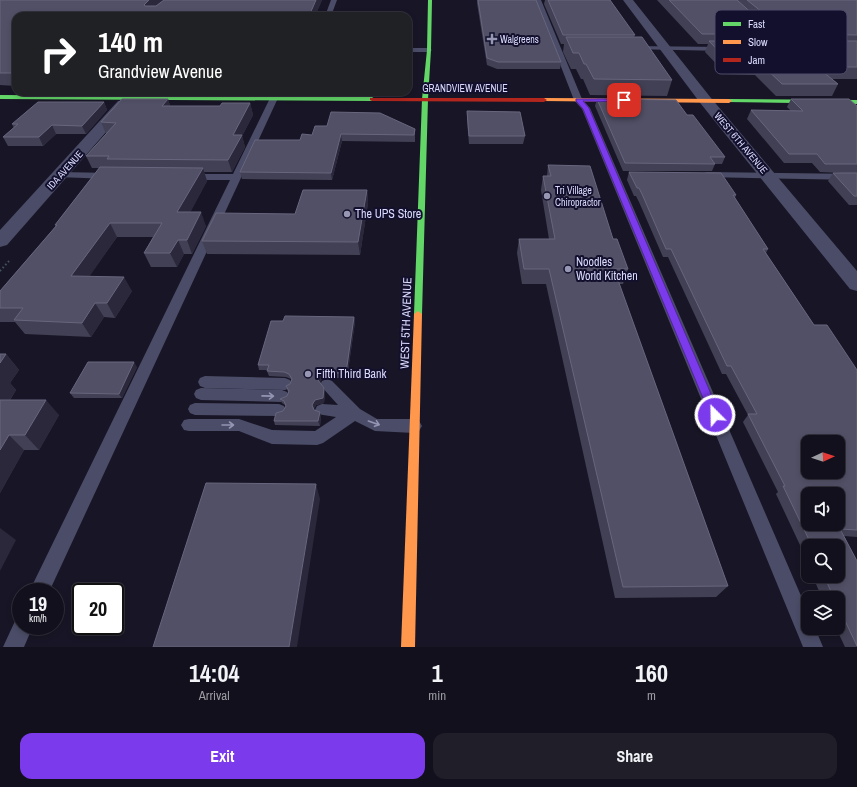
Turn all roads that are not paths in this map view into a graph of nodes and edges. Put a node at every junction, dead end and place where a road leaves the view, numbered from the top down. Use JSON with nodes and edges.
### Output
{"nodes":[{"id":1,"x":334,"y":0,"type":"edge"},
{"id":2,"x":430,"y":0,"type":"edge"},
{"id":3,"x":538,"y":0,"type":"edge"},
{"id":4,"x":628,"y":0,"type":"edge"},
{"id":5,"x":330,"y":12,"type":"edge"},
{"id":6,"x":625,"y":48,"type":"edge"},
{"id":7,"x":666,"y":49,"type":"junction"},
{"id":8,"x":715,"y":49,"type":"edge"},
{"id":9,"x":412,"y":50,"type":"edge"},
{"id":10,"x":429,"y":50,"type":"junction"},
{"id":11,"x":23,"y":96,"type":"edge"},
{"id":12,"x":131,"y":96,"type":"edge"},
{"id":13,"x":179,"y":96,"type":"edge"},
{"id":14,"x":288,"y":96,"type":"edge"},
{"id":15,"x":328,"y":96,"type":"edge"},
{"id":16,"x":0,"y":97,"type":"edge"},
{"id":17,"x":274,"y":98,"type":"junction"},
{"id":18,"x":425,"y":99,"type":"junction"},
{"id":19,"x":578,"y":100,"type":"junction"},
{"id":20,"x":706,"y":101,"type":"junction"},
{"id":21,"x":857,"y":102,"type":"edge"},
{"id":22,"x":60,"y":175,"type":"junction"},
{"id":23,"x":699,"y":175,"type":"edge"},
{"id":24,"x":120,"y":176,"type":"edge"},
{"id":25,"x":768,"y":176,"type":"junction"},
{"id":26,"x":182,"y":177,"type":"edge"},
{"id":27,"x":236,"y":177,"type":"junction"},
{"id":28,"x":857,"y":177,"type":"edge"},
{"id":29,"x":0,"y":241,"type":"edge"},
{"id":30,"x":857,"y":284,"type":"edge"},
{"id":31,"x":203,"y":388,"type":"dead end"},
{"id":32,"x":195,"y":410,"type":"dead end"},
{"id":33,"x":355,"y":413,"type":"junction"},
{"id":34,"x":190,"y":425,"type":"dead end"},
{"id":35,"x":414,"y":426,"type":"junction"},
{"id":36,"x":43,"y":583,"type":"edge"},
{"id":37,"x":19,"y":635,"type":"edge"},
{"id":38,"x":13,"y":647,"type":"edge"},
{"id":39,"x":408,"y":647,"type":"edge"},
{"id":40,"x":813,"y":647,"type":"edge"}],
"edges":[{"from":1,"to":5,"type":"lane"},
{"from":2,"to":10,"type":"main road","name":"WEST 5TH AVENUE"},
{"from":3,"to":19,"type":"lane"},
{"from":4,"to":7,"type":"street","name":"WEST 6TH AVENUE"},
{"from":6,"to":7,"type":"lane"},
{"from":7,"to":8,"type":"lane"},
{"from":7,"to":20,"type":"street","name":"WEST 6TH AVENUE"},
{"from":9,"to":10,"type":"lane"},
{"from":10,"to":18,"type":"main road","name":"WEST 5TH AVENUE"},
{"from":11,"to":16,"type":"main road","name":"GRANDVIEW AVENUE"},
{"from":12,"to":22,"type":"street","name":"IDA AVENUE"},
{"from":13,"to":17,"type":"main road","name":"GRANDVIEW AVENUE"},
{"from":14,"to":17,"type":"main road","name":"GRANDVIEW AVENUE"},
{"from":15,"to":18,"type":"main road","name":"GRANDVIEW AVENUE"},
{"from":17,"to":27,"type":"lane"},
{"from":18,"to":19,"type":"main road","name":"GRANDVIEW AVENUE"},
{"from":18,"to":35,"type":"main road","name":"WEST 5TH AVENUE"},
{"from":19,"to":20,"type":"main road","name":"GRANDVIEW AVENUE"},
{"from":19,"to":40,"type":"lane"},
{"from":20,"to":21,"type":"main road","name":"GRANDVIEW AVENUE"},
{"from":20,"to":25,"type":"street","name":"WEST 6TH AVENUE"},
{"from":22,"to":24,"type":"lane"},
{"from":22,"to":29,"type":"street","name":"IDA AVENUE"},
{"from":23,"to":25,"type":"lane"},
{"from":25,"to":28,"type":"lane"},
{"from":25,"to":30,"type":"street","name":"WEST 6TH AVENUE"},
{"from":26,"to":27,"type":"lane"},
{"from":27,"to":36,"type":"lane"},
{"from":31,"to":32,"type":"lane","one_way":true},
{"from":33,"to":33,"type":"lane"},
{"from":34,"to":33,"type":"lane","one_way":true},
{"from":33,"to":35,"type":"lane","one_way":true},
{"from":35,"to":39,"type":"main road","name":"WEST 5TH AVENUE"},
{"from":37,"to":38,"type":"lane"}]}
